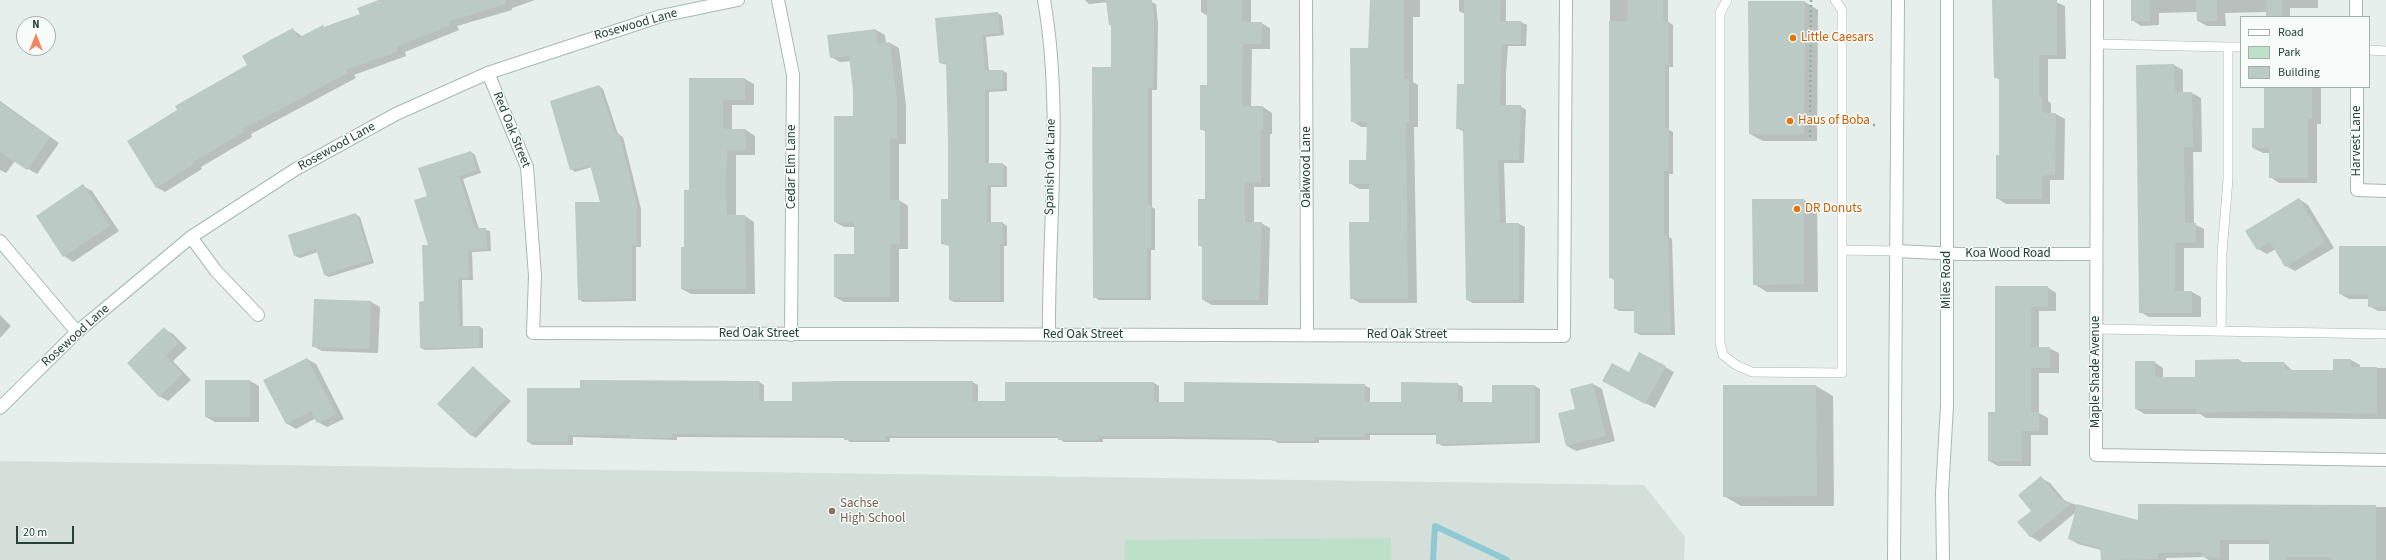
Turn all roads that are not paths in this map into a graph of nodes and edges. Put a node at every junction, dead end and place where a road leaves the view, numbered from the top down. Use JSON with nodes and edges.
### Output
{"nodes":[{"id":1,"x":738,"y":0,"type":"edge"},
{"id":2,"x":778,"y":0,"type":"edge"},
{"id":3,"x":1044,"y":0,"type":"edge"},
{"id":4,"x":1306,"y":0,"type":"edge"},
{"id":5,"x":1566,"y":0,"type":"edge"},
{"id":6,"x":1727,"y":0,"type":"edge"},
{"id":7,"x":1836,"y":0,"type":"edge"},
{"id":8,"x":1898,"y":0,"type":"edge"},
{"id":9,"x":1947,"y":0,"type":"edge"},
{"id":10,"x":2097,"y":0,"type":"edge"},
{"id":11,"x":2356,"y":0,"type":"edge"},
{"id":12,"x":2356,"y":16,"type":"edge"},
{"id":13,"x":2097,"y":44,"type":"junction"},
{"id":14,"x":2228,"y":46,"type":"junction"},
{"id":15,"x":2240,"y":47,"type":"edge"},
{"id":16,"x":2370,"y":50,"type":"edge"},
{"id":17,"x":2386,"y":51,"type":"edge"},
{"id":18,"x":488,"y":73,"type":"junction"},
{"id":19,"x":2357,"y":88,"type":"edge"},
{"id":20,"x":2386,"y":191,"type":"edge"},
{"id":21,"x":191,"y":237,"type":"junction"},
{"id":22,"x":0,"y":241,"type":"edge"},
{"id":23,"x":1842,"y":250,"type":"junction"},
{"id":24,"x":1896,"y":251,"type":"junction"},
{"id":25,"x":1947,"y":253,"type":"junction"},
{"id":26,"x":2096,"y":254,"type":"junction"},
{"id":27,"x":258,"y":316,"type":"dead end"},
{"id":28,"x":2096,"y":329,"type":"junction"},
{"id":29,"x":2221,"y":331,"type":"junction"},
{"id":30,"x":77,"y":332,"type":"junction"},
{"id":31,"x":2386,"y":334,"type":"edge"},
{"id":32,"x":791,"y":335,"type":"junction"},
{"id":33,"x":1049,"y":335,"type":"junction"},
{"id":34,"x":1307,"y":335,"type":"junction"},
{"id":35,"x":0,"y":408,"type":"edge"},
{"id":36,"x":2386,"y":460,"type":"edge"},
{"id":37,"x":1894,"y":560,"type":"edge"},
{"id":38,"x":1943,"y":560,"type":"edge"}],
"edges":[{"from":1,"to":18,"type":"street","name":"Rosewood Lane"},
{"from":2,"to":32,"type":"street","name":"Cedar Elm Lane"},
{"from":3,"to":33,"type":"street","name":"Spanish Oak Lane"},
{"from":4,"to":34,"type":"street","name":"Oakwood Lane"},
{"from":5,"to":34,"type":"street","name":"Red Oak Street"},
{"from":6,"to":23,"type":"lane"},
{"from":7,"to":23,"type":"lane"},
{"from":8,"to":24,"type":"street"},
{"from":9,"to":25,"type":"street","name":"Miles Road"},
{"from":10,"to":13,"type":"street","name":"Maple Shade Avenue"},
{"from":11,"to":12,"type":"street"},
{"from":13,"to":14,"type":"lane"},
{"from":13,"to":26,"type":"street","name":"Maple Shade Avenue"},
{"from":14,"to":15,"type":"lane"},
{"from":14,"to":29,"type":"lane"},
{"from":16,"to":17,"type":"lane"},
{"from":18,"to":21,"type":"street","name":"Rosewood Lane"},
{"from":18,"to":32,"type":"street","name":"Red Oak Street"},
{"from":19,"to":20,"type":"street","name":"Harvest Lane"},
{"from":21,"to":27,"type":"street"},
{"from":21,"to":30,"type":"street","name":"Rosewood Lane"},
{"from":22,"to":30,"type":"street"},
{"from":23,"to":24,"type":"lane"},
{"from":24,"to":25,"type":"street","name":"Koa Wood Road"},
{"from":24,"to":37,"type":"street"},
{"from":25,"to":26,"type":"street","name":"Koa Wood Road"},
{"from":25,"to":38,"type":"street","name":"Miles Road"},
{"from":26,"to":28,"type":"street","name":"Maple Shade Avenue"},
{"from":28,"to":29,"type":"lane"},
{"from":28,"to":36,"type":"street","name":"Maple Shade Avenue"},
{"from":29,"to":31,"type":"lane"},
{"from":30,"to":35,"type":"street","name":"Rosewood Lane"},
{"from":32,"to":33,"type":"street","name":"Red Oak Street"},
{"from":33,"to":34,"type":"street","name":"Red Oak Street"}]}
